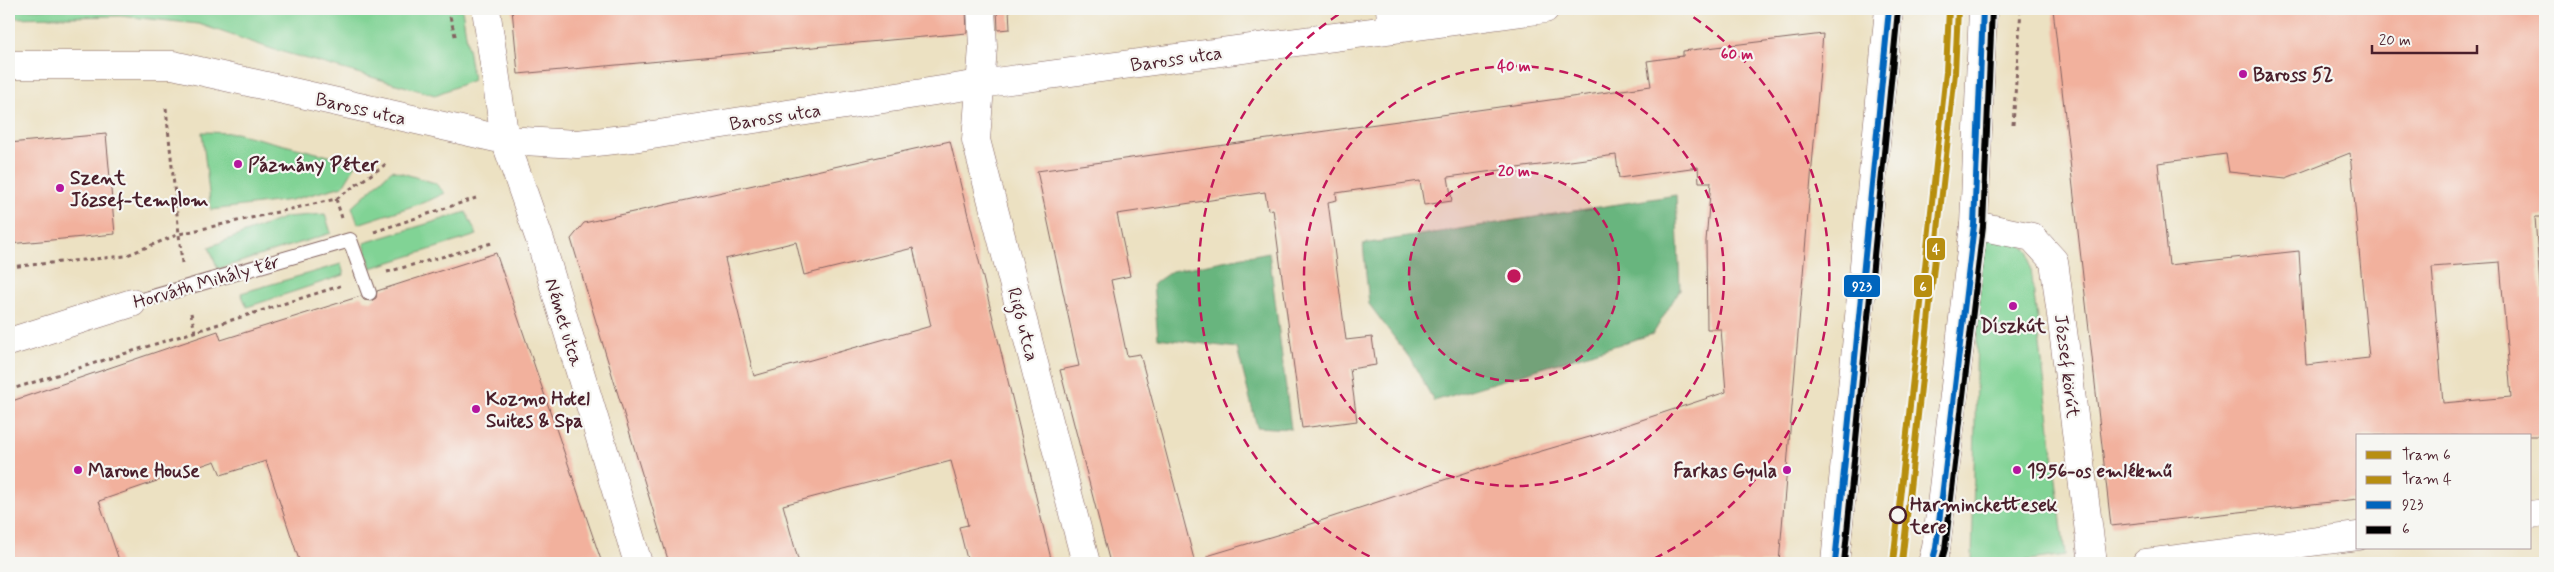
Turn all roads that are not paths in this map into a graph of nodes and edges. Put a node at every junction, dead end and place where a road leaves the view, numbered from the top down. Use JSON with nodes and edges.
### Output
{"nodes":[{"id":1,"x":486,"y":9,"type":"edge"},
{"id":2,"x":981,"y":9,"type":"edge"},
{"id":3,"x":1545,"y":9,"type":"edge"},
{"id":4,"x":1889,"y":9,"type":"edge"},
{"id":5,"x":1983,"y":9,"type":"edge"},
{"id":6,"x":1391,"y":19,"type":"edge"},
{"id":7,"x":9,"y":65,"type":"edge"},
{"id":8,"x":980,"y":84,"type":"junction"},
{"id":9,"x":505,"y":140,"type":"junction"},
{"id":10,"x":1974,"y":225,"type":"junction"},
{"id":11,"x":369,"y":293,"type":"dead end"},
{"id":12,"x":132,"y":303,"type":"joint"},
{"id":13,"x":9,"y":342,"type":"edge"},
{"id":14,"x":2545,"y":513,"type":"edge"},
{"id":15,"x":2532,"y":514,"type":"edge"},
{"id":16,"x":2356,"y":536,"type":"edge"},
{"id":17,"x":638,"y":563,"type":"edge"},
{"id":18,"x":1086,"y":563,"type":"edge"},
{"id":19,"x":1835,"y":563,"type":"edge"},
{"id":20,"x":1932,"y":563,"type":"edge"},
{"id":21,"x":2093,"y":563,"type":"edge"},
{"id":22,"x":2146,"y":563,"type":"edge"}],
"edges":[{"from":1,"to":9,"type":"street"},
{"from":2,"to":8,"type":"street","name":"Rigó utca"},
{"from":3,"to":6,"type":"street","name":"Baross utca"},
{"from":4,"to":19,"type":"street"},
{"from":5,"to":10,"type":"street"},
{"from":6,"to":8,"type":"street","name":"Baross utca"},
{"from":7,"to":9,"type":"street","name":"Baross utca"},
{"from":8,"to":9,"type":"street","name":"Baross utca"},
{"from":8,"to":18,"type":"street","name":"Rigó utca"},
{"from":9,"to":17,"type":"street","name":"Német utca"},
{"from":10,"to":20,"type":"street"},
{"from":10,"to":21,"type":"street","name":"József körút"},
{"from":11,"to":12,"type":"lane","name":"Horváth Mihály tér"},
{"from":12,"to":13,"type":"street","name":"Horváth Mihály tér"},
{"from":14,"to":15,"type":"street"},
{"from":16,"to":22,"type":"street"}]}
